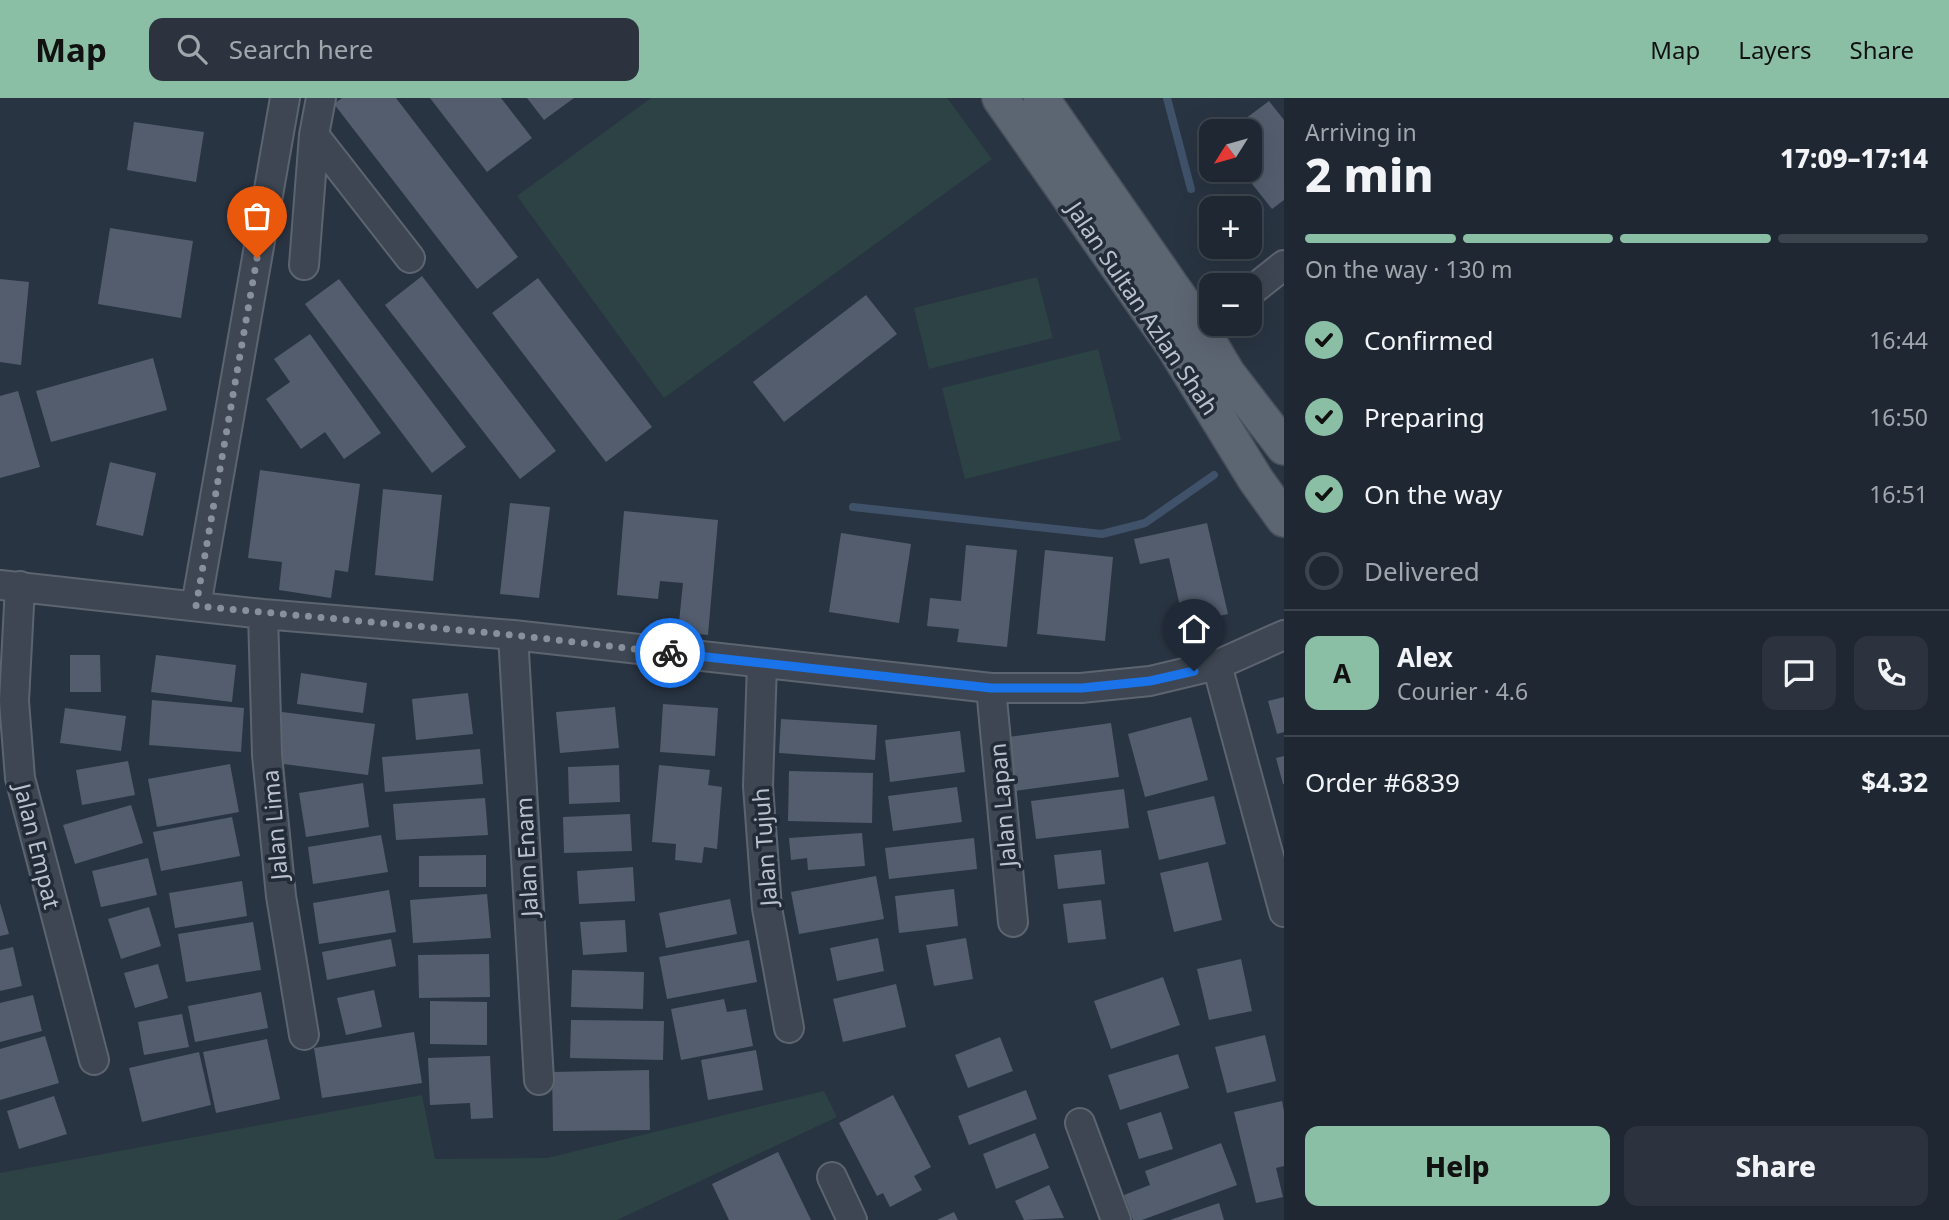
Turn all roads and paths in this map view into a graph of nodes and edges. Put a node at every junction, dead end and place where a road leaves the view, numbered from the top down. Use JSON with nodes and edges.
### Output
{"nodes":[{"id":1,"x":285,"y":98,"type":"edge"},
{"id":2,"x":321,"y":98,"type":"edge"},
{"id":3,"x":1000,"y":98,"type":"edge"},
{"id":4,"x":1041,"y":98,"type":"edge"},
{"id":5,"x":314,"y":135,"type":"junction"},
{"id":6,"x":410,"y":258,"type":"dead end"},
{"id":7,"x":304,"y":265,"type":"dead end"},
{"id":8,"x":1284,"y":265,"type":"edge"},
{"id":9,"x":1262,"y":282,"type":"edge"},
{"id":10,"x":1199,"y":315,"type":"edge"},
{"id":11,"x":1211,"y":336,"type":"edge"},
{"id":12,"x":1227,"y":373,"type":"junction"},
{"id":13,"x":1284,"y":447,"type":"edge"},
{"id":14,"x":1284,"y":480,"type":"edge"},
{"id":15,"x":1284,"y":519,"type":"edge"},
{"id":16,"x":10,"y":586,"type":"edge"},
{"id":17,"x":196,"y":606,"type":"junction"},
{"id":18,"x":263,"y":614,"type":"junction"},
{"id":19,"x":513,"y":635,"type":"junction"},
{"id":20,"x":1284,"y":635,"type":"edge"},
{"id":21,"x":762,"y":663,"type":"junction"},
{"id":22,"x":1217,"y":665,"type":"junction"},
{"id":23,"x":991,"y":688,"type":"junction"},
{"id":24,"x":1284,"y":912,"type":"edge"},
{"id":25,"x":1013,"y":922,"type":"dead end"},
{"id":26,"x":789,"y":1028,"type":"dead end"},
{"id":27,"x":304,"y":1035,"type":"dead end"},
{"id":28,"x":94,"y":1060,"type":"dead end"},
{"id":29,"x":539,"y":1080,"type":"dead end"},
{"id":30,"x":1080,"y":1123,"type":"dead end"},
{"id":31,"x":832,"y":1177,"type":"dead end"},
{"id":32,"x":852,"y":1220,"type":"edge"},
{"id":33,"x":1116,"y":1220,"type":"edge"}],
"edges":[{"from":1,"to":17,"type":"street"},
{"from":2,"to":5,"type":"street"},
{"from":3,"to":15,"type":"main road","name":"Jalan Sultan Azlan Shah"},
{"from":4,"to":10,"type":"main road","name":"Jalan Sultan Azlan Shah"},
{"from":5,"to":6,"type":"street"},
{"from":5,"to":7,"type":"street"},
{"from":8,"to":9,"type":"street"},
{"from":11,"to":12,"type":"main road","name":"Jalan Sultan Azlan Shah"},
{"from":12,"to":13,"type":"main road","name":"Jalan Sultan Azlan Shah"},
{"from":12,"to":14,"type":"main road"},
{"from":16,"to":17,"type":"street"},
{"from":16,"to":28,"type":"street","name":"Jalan Empat"},
{"from":17,"to":18,"type":"street"},
{"from":18,"to":19,"type":"street"},
{"from":18,"to":27,"type":"street","name":"Jalan Lima"},
{"from":19,"to":21,"type":"street"},
{"from":19,"to":29,"type":"street","name":"Jalan Enam"},
{"from":20,"to":22,"type":"street"},
{"from":21,"to":23,"type":"street"},
{"from":21,"to":26,"type":"street","name":"Jalan Tujuh"},
{"from":22,"to":23,"type":"street"},
{"from":22,"to":24,"type":"street"},
{"from":23,"to":25,"type":"street","name":"Jalan Lapan"},
{"from":30,"to":33,"type":"street"},
{"from":31,"to":32,"type":"street"}]}
